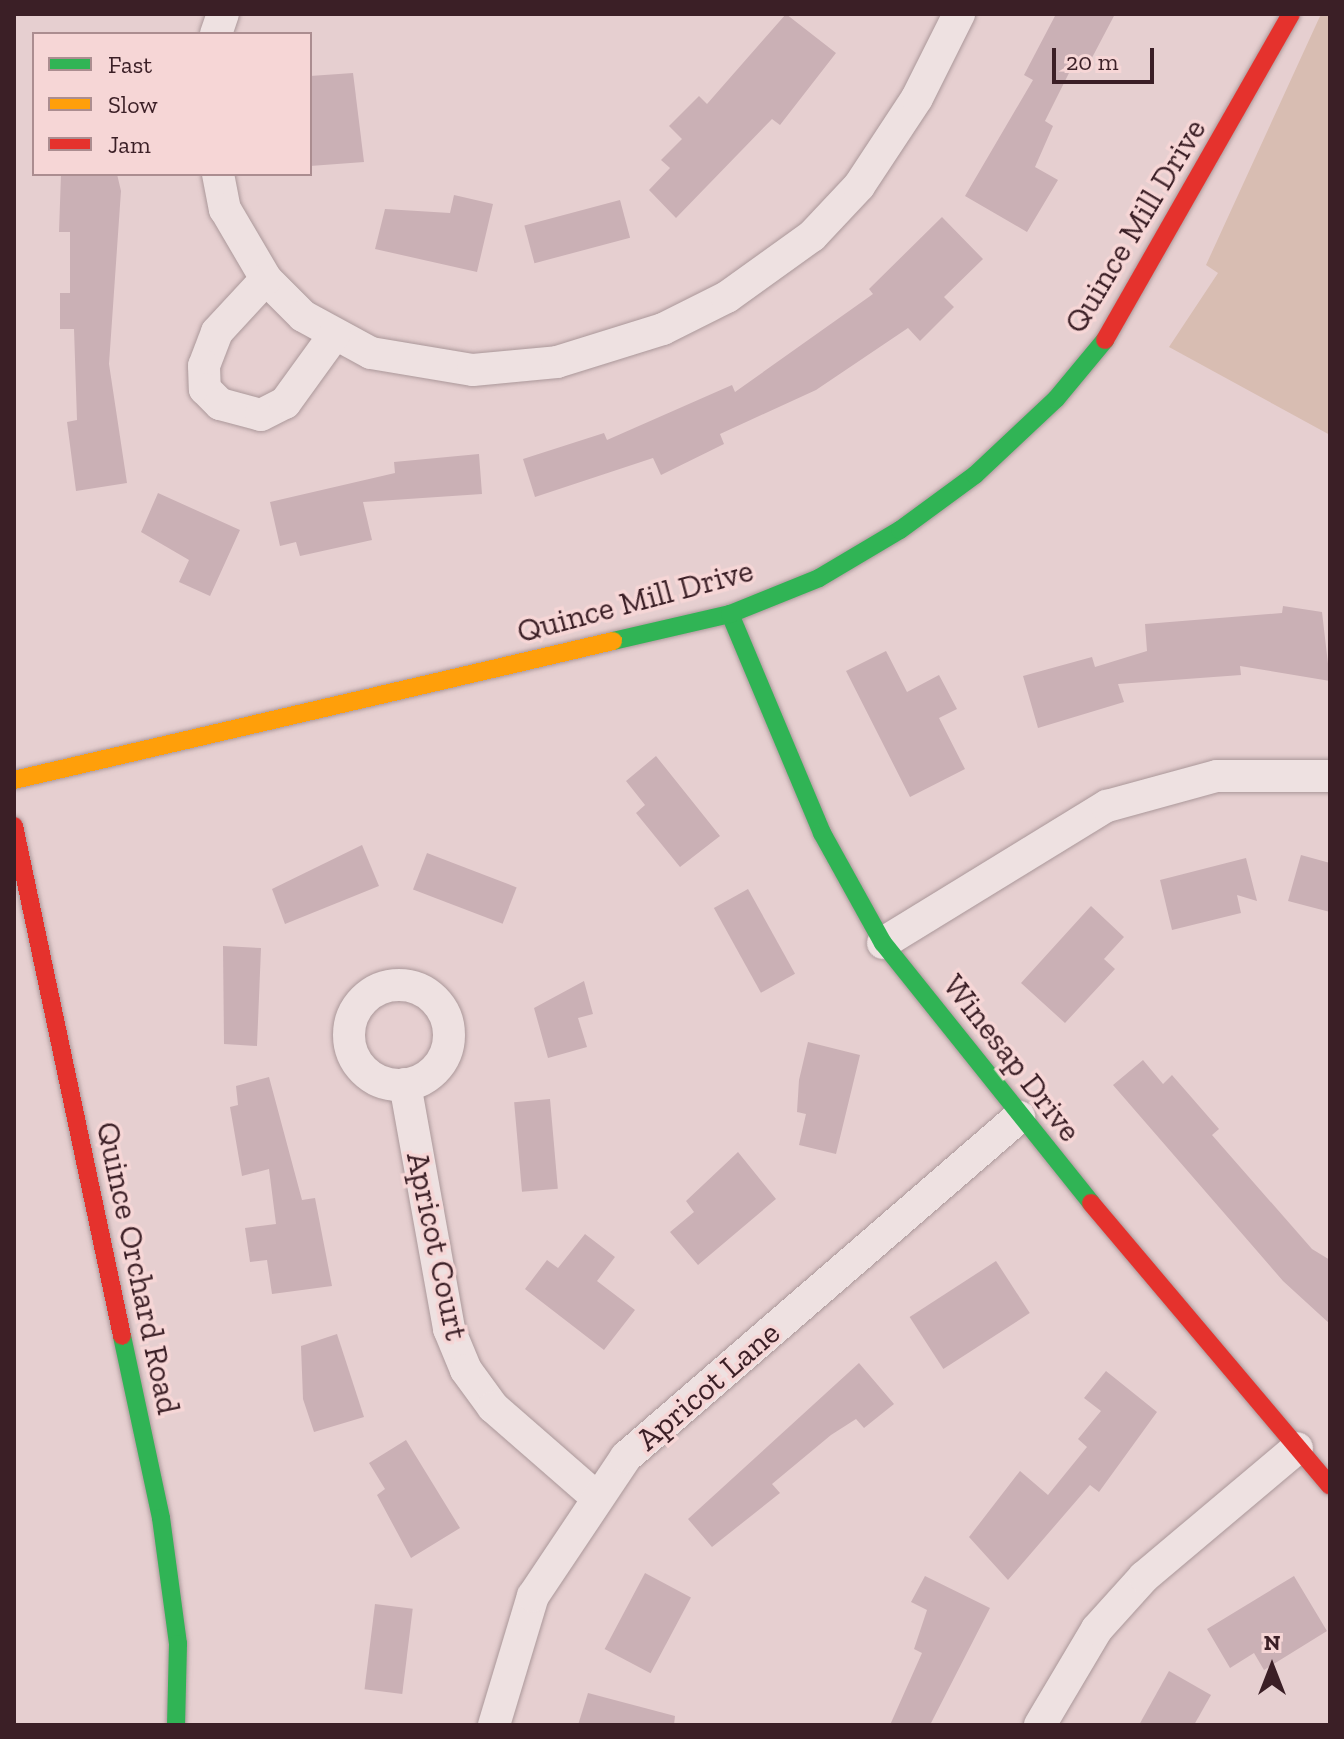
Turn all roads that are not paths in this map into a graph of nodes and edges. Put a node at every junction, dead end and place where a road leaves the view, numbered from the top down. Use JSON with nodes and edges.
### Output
{"nodes":[{"id":1,"x":959,"y":14,"type":"edge"},
{"id":2,"x":1291,"y":14,"type":"edge"},
{"id":3,"x":218,"y":176,"type":"edge"},
{"id":4,"x":266,"y":279,"type":"junction"},
{"id":5,"x":335,"y":334,"type":"junction"},
{"id":6,"x":730,"y":614,"type":"junction"},
{"id":7,"x":1330,"y":776,"type":"edge"},
{"id":8,"x":14,"y":780,"type":"edge"},
{"id":9,"x":14,"y":826,"type":"edge"},
{"id":10,"x":883,"y":943,"type":"junction"},
{"id":11,"x":405,"y":1084,"type":"dead end"},
{"id":12,"x":1019,"y":1117,"type":"junction"},
{"id":13,"x":1297,"y":1448,"type":"junction"},
{"id":14,"x":1330,"y":1486,"type":"edge"},
{"id":15,"x":595,"y":1496,"type":"junction"},
{"id":16,"x":176,"y":1725,"type":"edge"},
{"id":17,"x":494,"y":1725,"type":"edge"},
{"id":18,"x":1040,"y":1725,"type":"edge"}],
"edges":[{"from":1,"to":5,"type":"street"},
{"from":2,"to":6,"type":"street","name":"Quince Mill Drive"},
{"from":3,"to":4,"type":"street"},
{"from":4,"to":5,"type":"street"},
{"from":4,"to":5,"type":"street"},
{"from":6,"to":8,"type":"street","name":"Quince Mill Drive"},
{"from":6,"to":10,"type":"street","name":"Winesap Drive"},
{"from":7,"to":10,"type":"street"},
{"from":9,"to":16,"type":"street","name":"Quince Orchard Road"},
{"from":10,"to":12,"type":"street","name":"Winesap Drive"},
{"from":11,"to":15,"type":"street","name":"Apricot Court"},
{"from":12,"to":13,"type":"street","name":"Winesap Drive"},
{"from":12,"to":15,"type":"street","name":"Apricot Lane"},
{"from":13,"to":14,"type":"street","name":"Winesap Drive"},
{"from":13,"to":18,"type":"street"},
{"from":15,"to":17,"type":"street","name":"Apricot Lane"}]}
